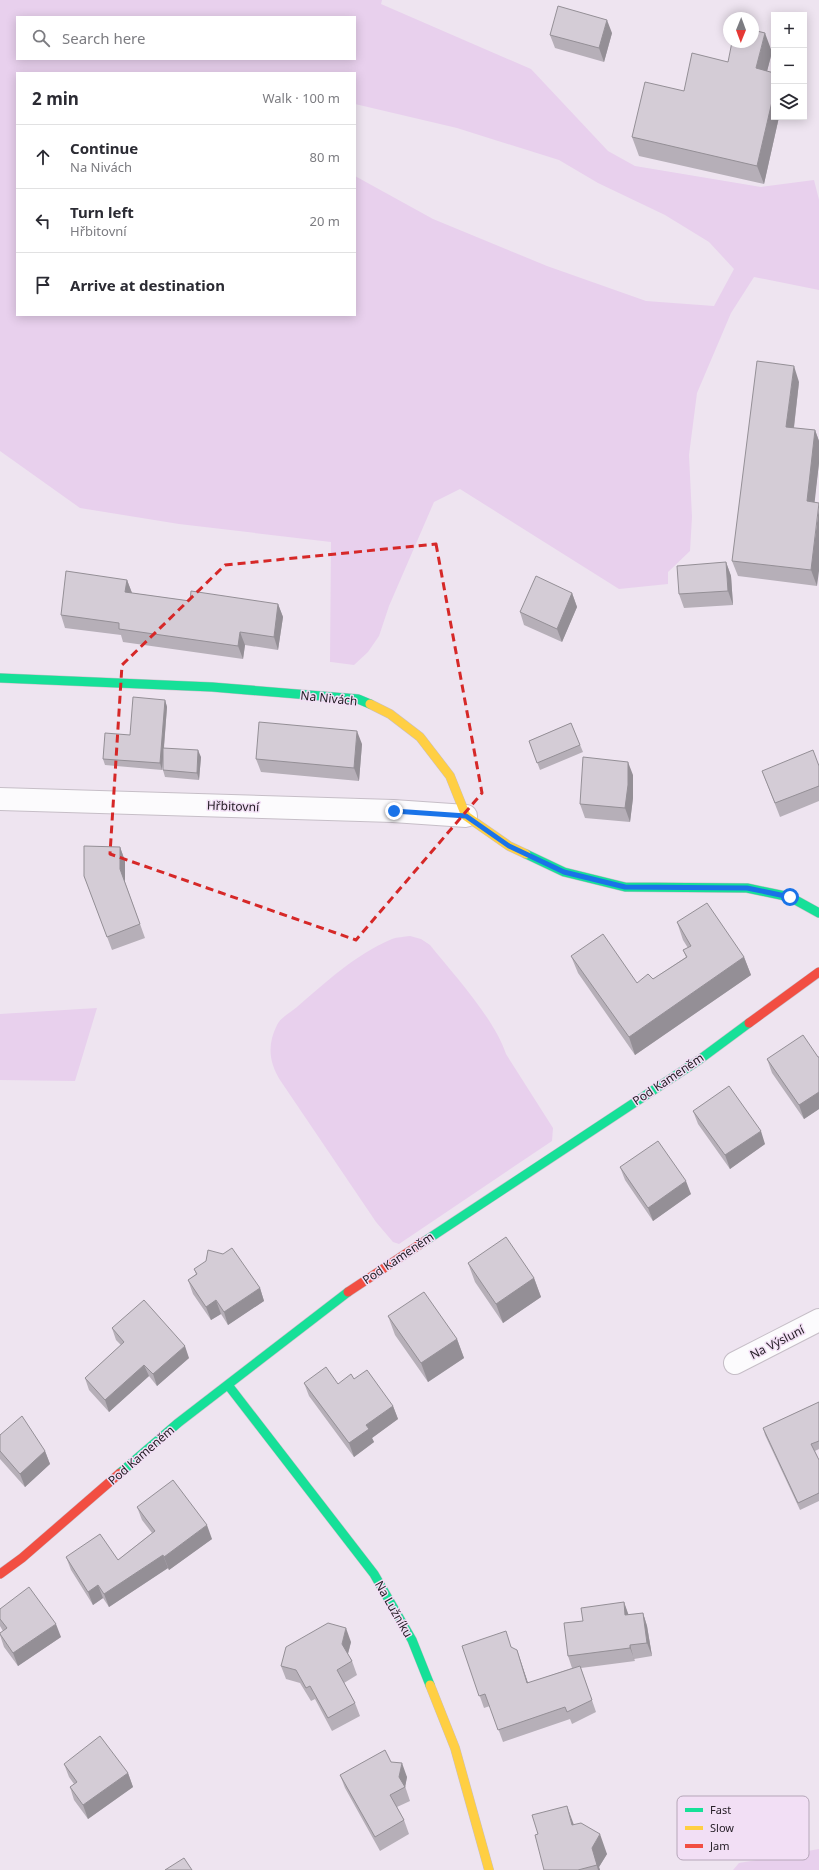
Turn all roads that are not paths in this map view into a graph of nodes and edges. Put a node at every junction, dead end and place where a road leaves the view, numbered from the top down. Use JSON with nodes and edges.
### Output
{"nodes":[{"id":1,"x":0,"y":678,"type":"edge"},
{"id":2,"x":0,"y":799,"type":"edge"},
{"id":3,"x":466,"y":816,"type":"junction"},
{"id":4,"x":819,"y":913,"type":"edge"},
{"id":5,"x":819,"y":972,"type":"edge"},
{"id":6,"x":819,"y":1320,"type":"edge"},
{"id":7,"x":735,"y":1363,"type":"dead end"},
{"id":8,"x":228,"y":1385,"type":"junction"},
{"id":9,"x":0,"y":1574,"type":"edge"},
{"id":10,"x":489,"y":1870,"type":"edge"}],
"edges":[{"from":1,"to":3,"type":"street","name":"Na Nivách"},
{"from":2,"to":3,"type":"street","name":"Hřbitovní"},
{"from":3,"to":4,"type":"street"},
{"from":5,"to":8,"type":"street","name":"Pod Kameněm"},
{"from":6,"to":7,"type":"street","name":"Na Výsluní"},
{"from":8,"to":9,"type":"street","name":"Pod Kameněm"},
{"from":8,"to":10,"type":"street","name":"Na Lužníku"}]}
